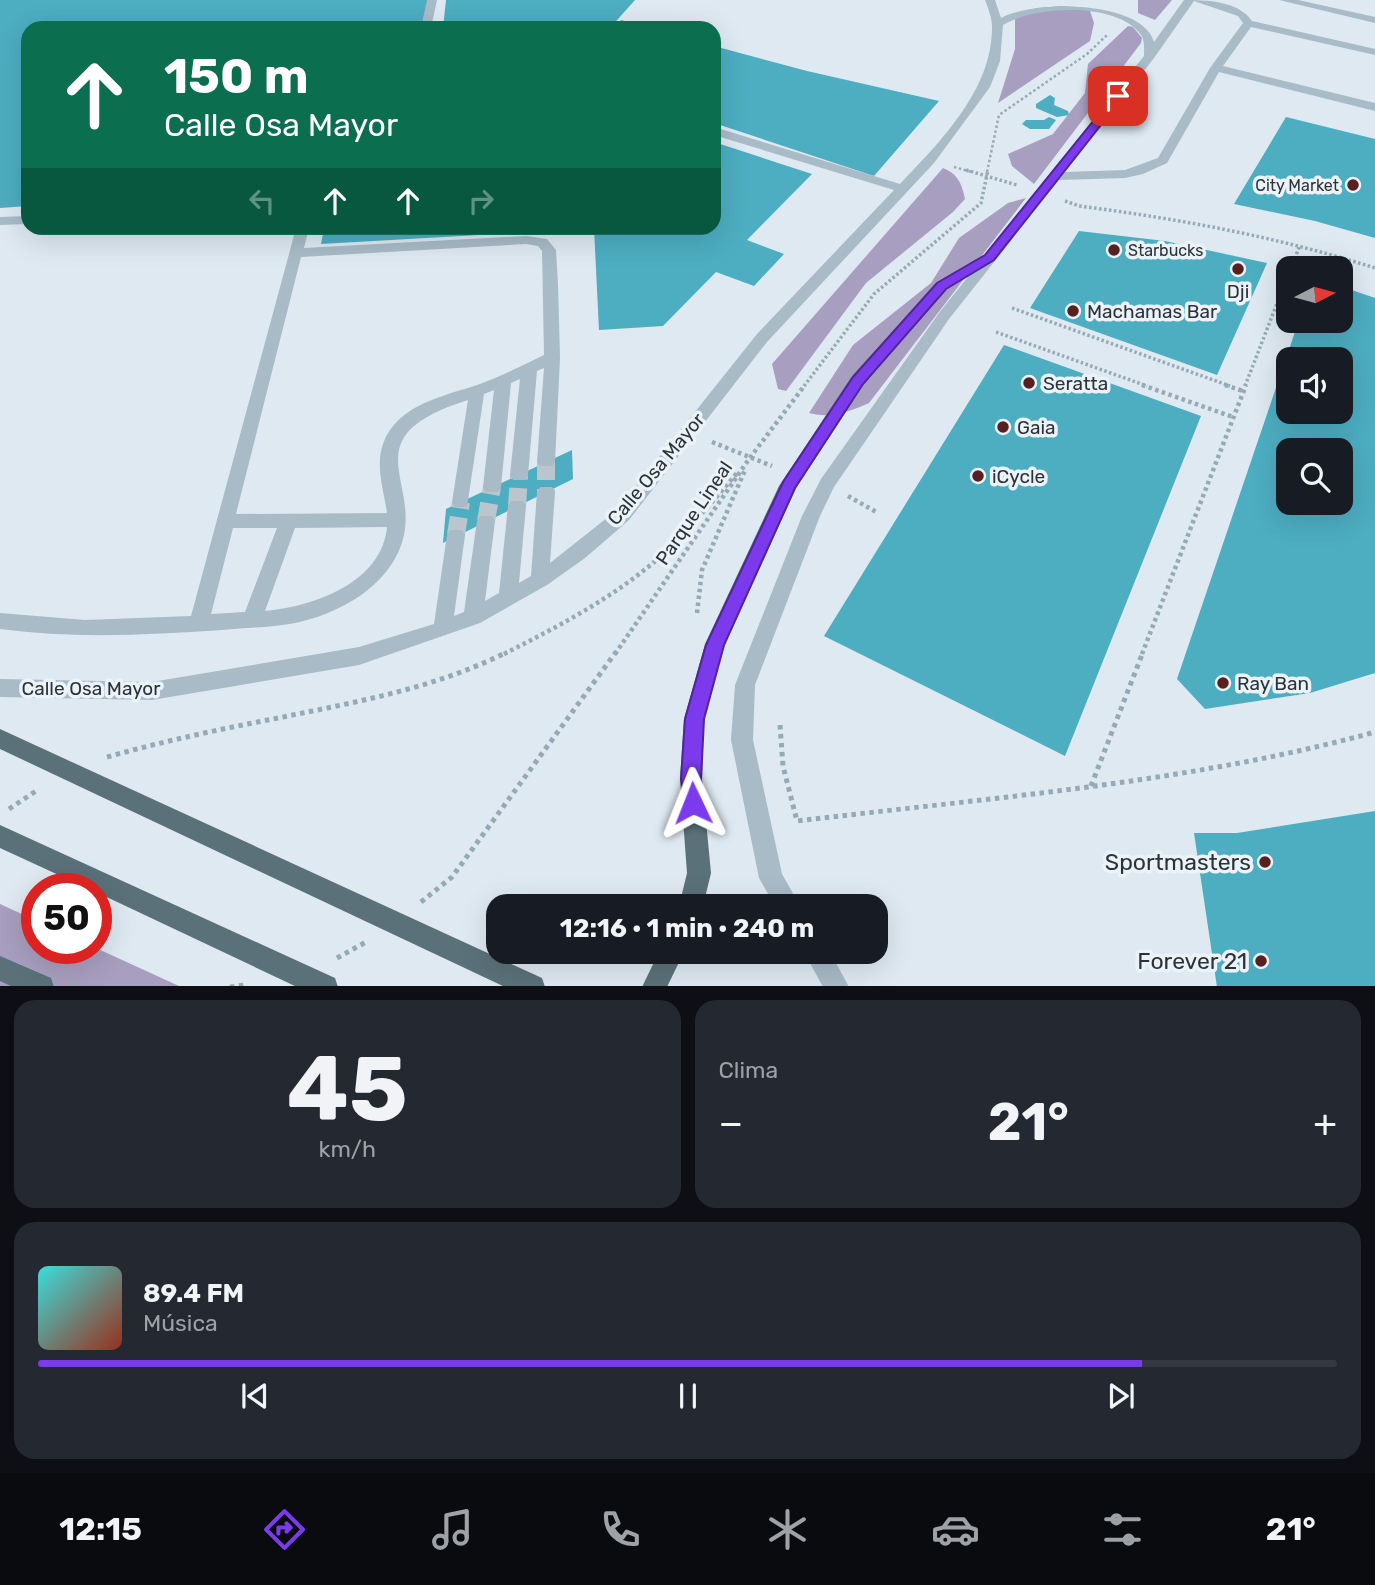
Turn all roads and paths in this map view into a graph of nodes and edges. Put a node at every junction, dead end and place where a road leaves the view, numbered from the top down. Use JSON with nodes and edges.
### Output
{"nodes":[{"id":1,"x":432,"y":0,"type":"edge"},
{"id":2,"x":990,"y":0,"type":"edge"},
{"id":3,"x":1189,"y":0,"type":"edge"},
{"id":4,"x":1198,"y":0,"type":"edge"},
{"id":5,"x":1284,"y":0,"type":"edge"},
{"id":6,"x":1126,"y":16,"type":"junction"},
{"id":7,"x":1375,"y":20,"type":"edge"},
{"id":8,"x":428,"y":21,"type":"edge"},
{"id":9,"x":1248,"y":23,"type":"junction"},
{"id":10,"x":998,"y":24,"type":"junction"},
{"id":11,"x":1375,"y":52,"type":"edge"},
{"id":12,"x":1150,"y":56,"type":"junction"},
{"id":13,"x":1216,"y":68,"type":"junction"},
{"id":14,"x":1375,"y":107,"type":"edge"},
{"id":15,"x":721,"y":133,"type":"edge"},
{"id":16,"x":930,"y":160,"type":"junction"},
{"id":17,"x":1056,"y":176,"type":"junction"},
{"id":18,"x":986,"y":177,"type":"junction"},
{"id":19,"x":904,"y":189,"type":"junction"},
{"id":20,"x":1042,"y":192,"type":"junction"},
{"id":21,"x":21,"y":220,"type":"edge"},
{"id":22,"x":0,"y":221,"type":"edge"},
{"id":23,"x":300,"y":235,"type":"edge"},
{"id":24,"x":1300,"y":245,"type":"junction"},
{"id":25,"x":295,"y":253,"type":"junction"},
{"id":26,"x":1296,"y":256,"type":"edge"},
{"id":27,"x":989,"y":258,"type":"junction"},
{"id":28,"x":1375,"y":268,"type":"edge"},
{"id":29,"x":1276,"y":306,"type":"edge"},
{"id":30,"x":1012,"y":308,"type":"dead end"},
{"id":31,"x":996,"y":332,"type":"dead end"},
{"id":32,"x":552,"y":358,"type":"junction"},
{"id":33,"x":529,"y":369,"type":"junction"},
{"id":34,"x":503,"y":380,"type":"junction"},
{"id":35,"x":477,"y":390,"type":"junction"},
{"id":36,"x":1243,"y":391,"type":"junction"},
{"id":37,"x":1233,"y":417,"type":"junction"},
{"id":38,"x":546,"y":462,"type":"tunnel mouth"},
{"id":39,"x":519,"y":475,"type":"tunnel mouth"},
{"id":40,"x":492,"y":487,"type":"tunnel mouth"},
{"id":41,"x":546,"y":492,"type":"tunnel mouth"},
{"id":42,"x":461,"y":502,"type":"tunnel mouth"},
{"id":43,"x":517,"y":506,"type":"tunnel mouth"},
{"id":44,"x":289,"y":520,"type":"junction"},
{"id":45,"x":398,"y":520,"type":"junction"},
{"id":46,"x":486,"y":520,"type":"tunnel mouth"},
{"id":47,"x":226,"y":521,"type":"junction"},
{"id":48,"x":456,"y":535,"type":"tunnel mouth"},
{"id":49,"x":540,"y":580,"type":"junction"},
{"id":50,"x":508,"y":597,"type":"junction"},
{"id":51,"x":473,"y":617,"type":"junction"},
{"id":52,"x":252,"y":619,"type":"junction"},
{"id":53,"x":0,"y":621,"type":"edge"},
{"id":54,"x":199,"y":623,"type":"junction"},
{"id":55,"x":443,"y":629,"type":"junction"},
{"id":56,"x":0,"y":688,"type":"edge"},
{"id":57,"x":780,"y":725,"type":"dead end"},
{"id":58,"x":1375,"y":732,"type":"edge"},
{"id":59,"x":0,"y":739,"type":"edge"},
{"id":60,"x":1091,"y":786,"type":"junction"},
{"id":61,"x":0,"y":836,"type":"edge"},
{"id":62,"x":694,"y":894,"type":"edge"},
{"id":63,"x":781,"y":894,"type":"edge"},
{"id":64,"x":413,"y":909,"type":"dead end"},
{"id":65,"x":373,"y":939,"type":"dead end"},
{"id":66,"x":666,"y":964,"type":"edge"},
{"id":67,"x":823,"y":964,"type":"edge"},
{"id":68,"x":0,"y":968,"type":"edge"},
{"id":69,"x":327,"y":975,"type":"edge"},
{"id":70,"x":255,"y":984,"type":"dead end"},
{"id":71,"x":42,"y":986,"type":"edge"},
{"id":72,"x":230,"y":986,"type":"edge"},
{"id":73,"x":533,"y":986,"type":"edge"},
{"id":74,"x":654,"y":986,"type":"edge"},
{"id":75,"x":837,"y":986,"type":"edge"}],
"edges":[{"from":1,"to":8,"type":"street"},
{"from":2,"to":10,"type":"street","name":"Calle Osa Mayor"},
{"from":3,"to":12,"type":"street"},
{"from":4,"to":9,"type":"street"},
{"from":5,"to":7,"type":"street"},
{"from":6,"to":10,"type":"street"},
{"from":6,"to":12,"type":"street"},
{"from":6,"to":18,"type":"path","name":"Parque Lineal"},
{"from":9,"to":11,"type":"street"},
{"from":9,"to":13,"type":"street"},
{"from":10,"to":16,"type":"street","name":"Calle Osa Mayor"},
{"from":12,"to":17,"type":"street"},
{"from":13,"to":14,"type":"street"},
{"from":13,"to":17,"type":"street"},
{"from":15,"to":19,"type":"street"},
{"from":16,"to":18,"type":"path"},
{"from":16,"to":19,"type":"street","name":"Calle Osa Mayor"},
{"from":17,"to":20,"type":"street"},
{"from":18,"to":20,"type":"path"},
{"from":18,"to":64,"type":"path","name":"Parque Lineal"},
{"from":19,"to":49,"type":"street","name":"Calle Osa Mayor"},
{"from":20,"to":24,"type":"path"},
{"from":20,"to":27,"type":"street"},
{"from":21,"to":22,"type":"street"},
{"from":23,"to":25,"type":"street"},
{"from":24,"to":26,"type":"path"},
{"from":24,"to":28,"type":"path"},
{"from":25,"to":32,"type":"street"},
{"from":25,"to":47,"type":"street"},
{"from":27,"to":62,"type":"main road"},
{"from":27,"to":63,"type":"street"},
{"from":29,"to":36,"type":"path"},
{"from":30,"to":36,"type":"path"},
{"from":31,"to":37,"type":"path"},
{"from":32,"to":33,"type":"street"},
{"from":32,"to":38,"type":"street"},
{"from":33,"to":34,"type":"street"},
{"from":33,"to":39,"type":"street"},
{"from":34,"to":35,"type":"street"},
{"from":34,"to":40,"type":"street"},
{"from":35,"to":42,"type":"street"},
{"from":35,"to":45,"type":"street"},
{"from":36,"to":37,"type":"path"},
{"from":37,"to":60,"type":"path"},
{"from":41,"to":49,"type":"street"},
{"from":43,"to":50,"type":"street"},
{"from":44,"to":45,"type":"street"},
{"from":44,"to":47,"type":"street"},
{"from":44,"to":52,"type":"street"},
{"from":45,"to":52,"type":"street"},
{"from":46,"to":51,"type":"street"},
{"from":47,"to":54,"type":"street"},
{"from":48,"to":55,"type":"street"},
{"from":49,"to":50,"type":"street","name":"Calle Osa Mayor"},
{"from":50,"to":51,"type":"street","name":"Calle Osa Mayor"},
{"from":51,"to":55,"type":"street","name":"Calle Osa Mayor"},
{"from":52,"to":54,"type":"street"},
{"from":53,"to":54,"type":"street"},
{"from":55,"to":56,"type":"street","name":"Calle Osa Mayor"},
{"from":57,"to":60,"type":"path"},
{"from":58,"to":60,"type":"path"},
{"from":59,"to":73,"type":"main road"},
{"from":61,"to":69,"type":"main road"},
{"from":65,"to":69,"type":"path"},
{"from":66,"to":74,"type":"main road"},
{"from":67,"to":75,"type":"street"},
{"from":68,"to":71,"type":"main road"},
{"from":70,"to":72,"type":"path"}]}
